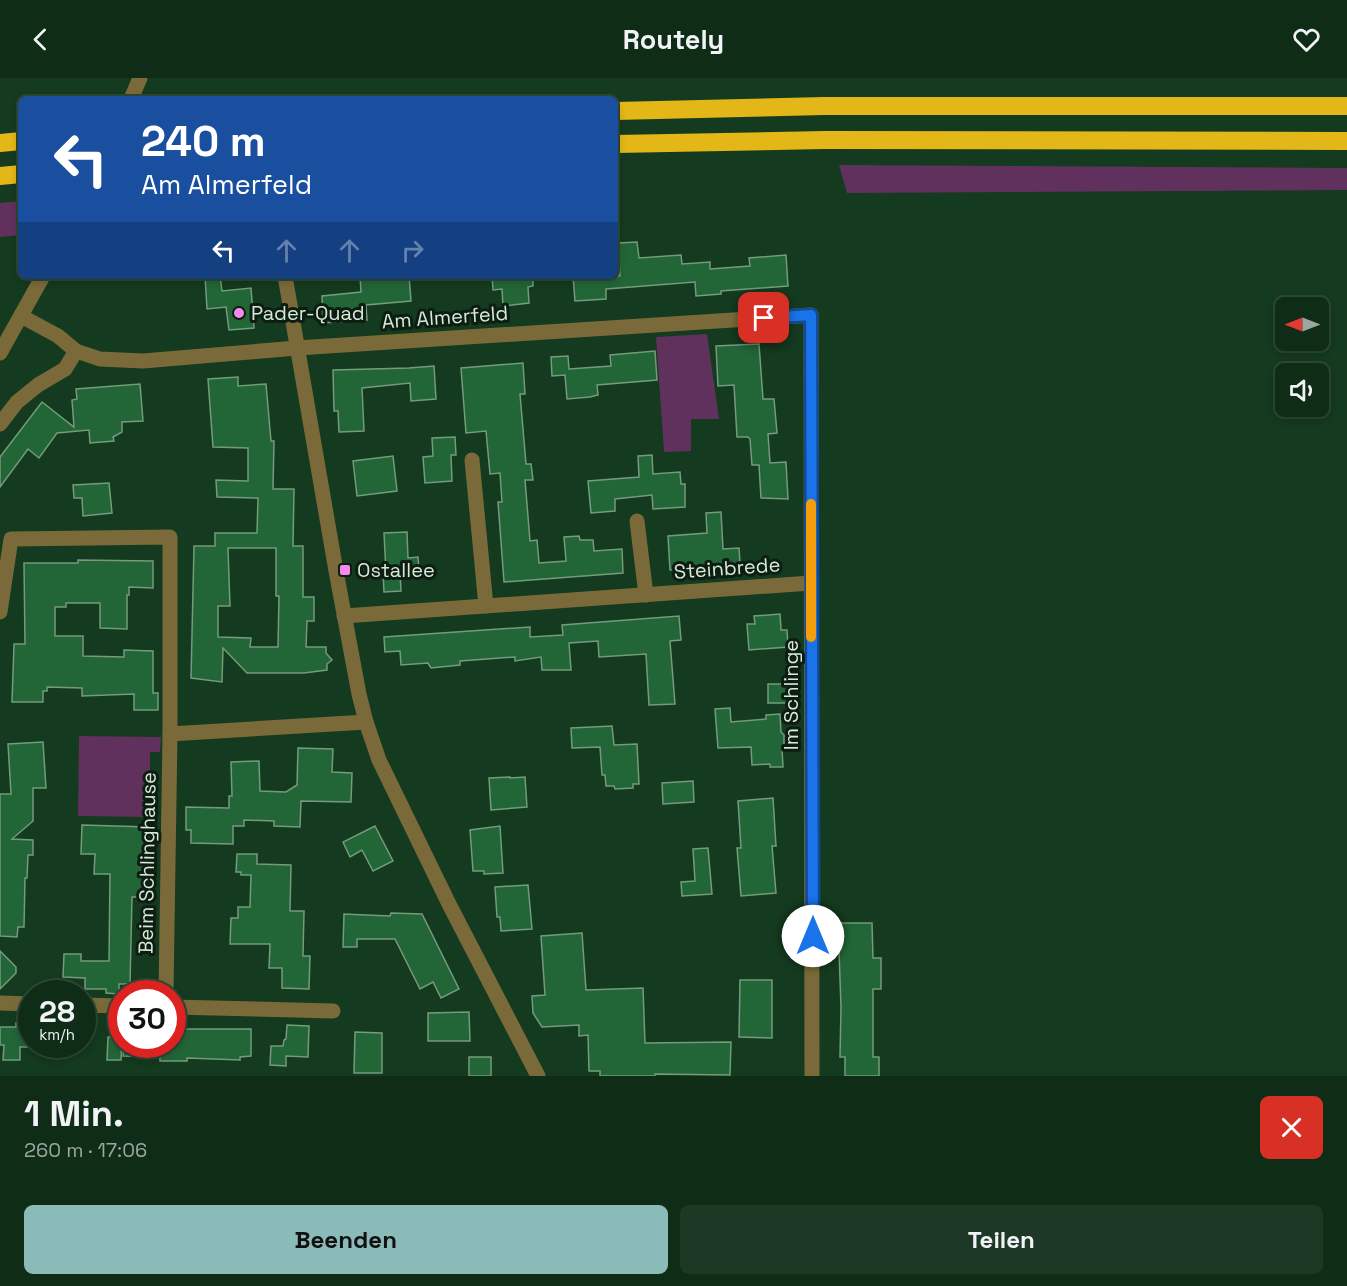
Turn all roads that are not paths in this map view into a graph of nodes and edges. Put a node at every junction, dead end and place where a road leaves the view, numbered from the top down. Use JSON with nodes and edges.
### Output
{"nodes":[{"id":1,"x":140,"y":78,"type":"edge"},
{"id":2,"x":132,"y":96,"type":"edge"},
{"id":3,"x":1347,"y":106,"type":"edge"},
{"id":4,"x":618,"y":111,"type":"edge"},
{"id":5,"x":1347,"y":141,"type":"edge"},
{"id":6,"x":618,"y":144,"type":"edge"},
{"id":7,"x":18,"y":174,"type":"edge"},
{"id":8,"x":0,"y":176,"type":"edge"},
{"id":9,"x":41,"y":279,"type":"edge"},
{"id":10,"x":286,"y":279,"type":"edge"},
{"id":11,"x":811,"y":315,"type":"joint"},
{"id":12,"x":21,"y":316,"type":"junction"},
{"id":13,"x":297,"y":348,"type":"junction"},
{"id":14,"x":76,"y":351,"type":"junction"},
{"id":15,"x":0,"y":353,"type":"edge"},
{"id":16,"x":0,"y":424,"type":"edge"},
{"id":17,"x":472,"y":460,"type":"dead end"},
{"id":18,"x":637,"y":521,"type":"dead end"},
{"id":19,"x":811,"y":583,"type":"junction"},
{"id":20,"x":646,"y":595,"type":"junction"},
{"id":21,"x":486,"y":606,"type":"junction"},
{"id":22,"x":0,"y":612,"type":"edge"},
{"id":23,"x":344,"y":616,"type":"junction"},
{"id":24,"x":366,"y":722,"type":"junction"},
{"id":25,"x":170,"y":734,"type":"junction"},
{"id":26,"x":166,"y":980,"type":"edge"},
{"id":27,"x":0,"y":1003,"type":"edge"},
{"id":28,"x":18,"y":1004,"type":"edge"},
{"id":29,"x":186,"y":1007,"type":"edge"},
{"id":30,"x":333,"y":1011,"type":"dead end"},
{"id":31,"x":538,"y":1076,"type":"edge"},
{"id":32,"x":812,"y":1076,"type":"edge"}],
"edges":[{"from":1,"to":2,"type":"street"},
{"from":3,"to":4,"type":"highway"},
{"from":5,"to":6,"type":"highway"},
{"from":7,"to":8,"type":"highway"},
{"from":9,"to":12,"type":"street"},
{"from":10,"to":13,"type":"street"},
{"from":11,"to":13,"type":"street","name":"Am Almerfeld"},
{"from":11,"to":19,"type":"street","name":"Im Schlinge"},
{"from":12,"to":14,"type":"street","name":"Am Almerfeld"},
{"from":12,"to":15,"type":"street"},
{"from":13,"to":14,"type":"street","name":"Am Almerfeld"},
{"from":13,"to":23,"type":"street"},
{"from":14,"to":16,"type":"street"},
{"from":17,"to":21,"type":"street"},
{"from":18,"to":20,"type":"street"},
{"from":19,"to":20,"type":"street","name":"Steinbrede"},
{"from":19,"to":32,"type":"street","name":"Im Schlinge"},
{"from":20,"to":21,"type":"street","name":"Steinbrede"},
{"from":21,"to":23,"type":"street","name":"Steinbrede"},
{"from":22,"to":25,"type":"street","name":"Beim Schlinghause"},
{"from":23,"to":24,"type":"street"},
{"from":24,"to":25,"type":"street"},
{"from":24,"to":31,"type":"street"},
{"from":25,"to":26,"type":"street","name":"Beim Schlinghause"},
{"from":27,"to":28,"type":"street"},
{"from":29,"to":30,"type":"street"}]}
